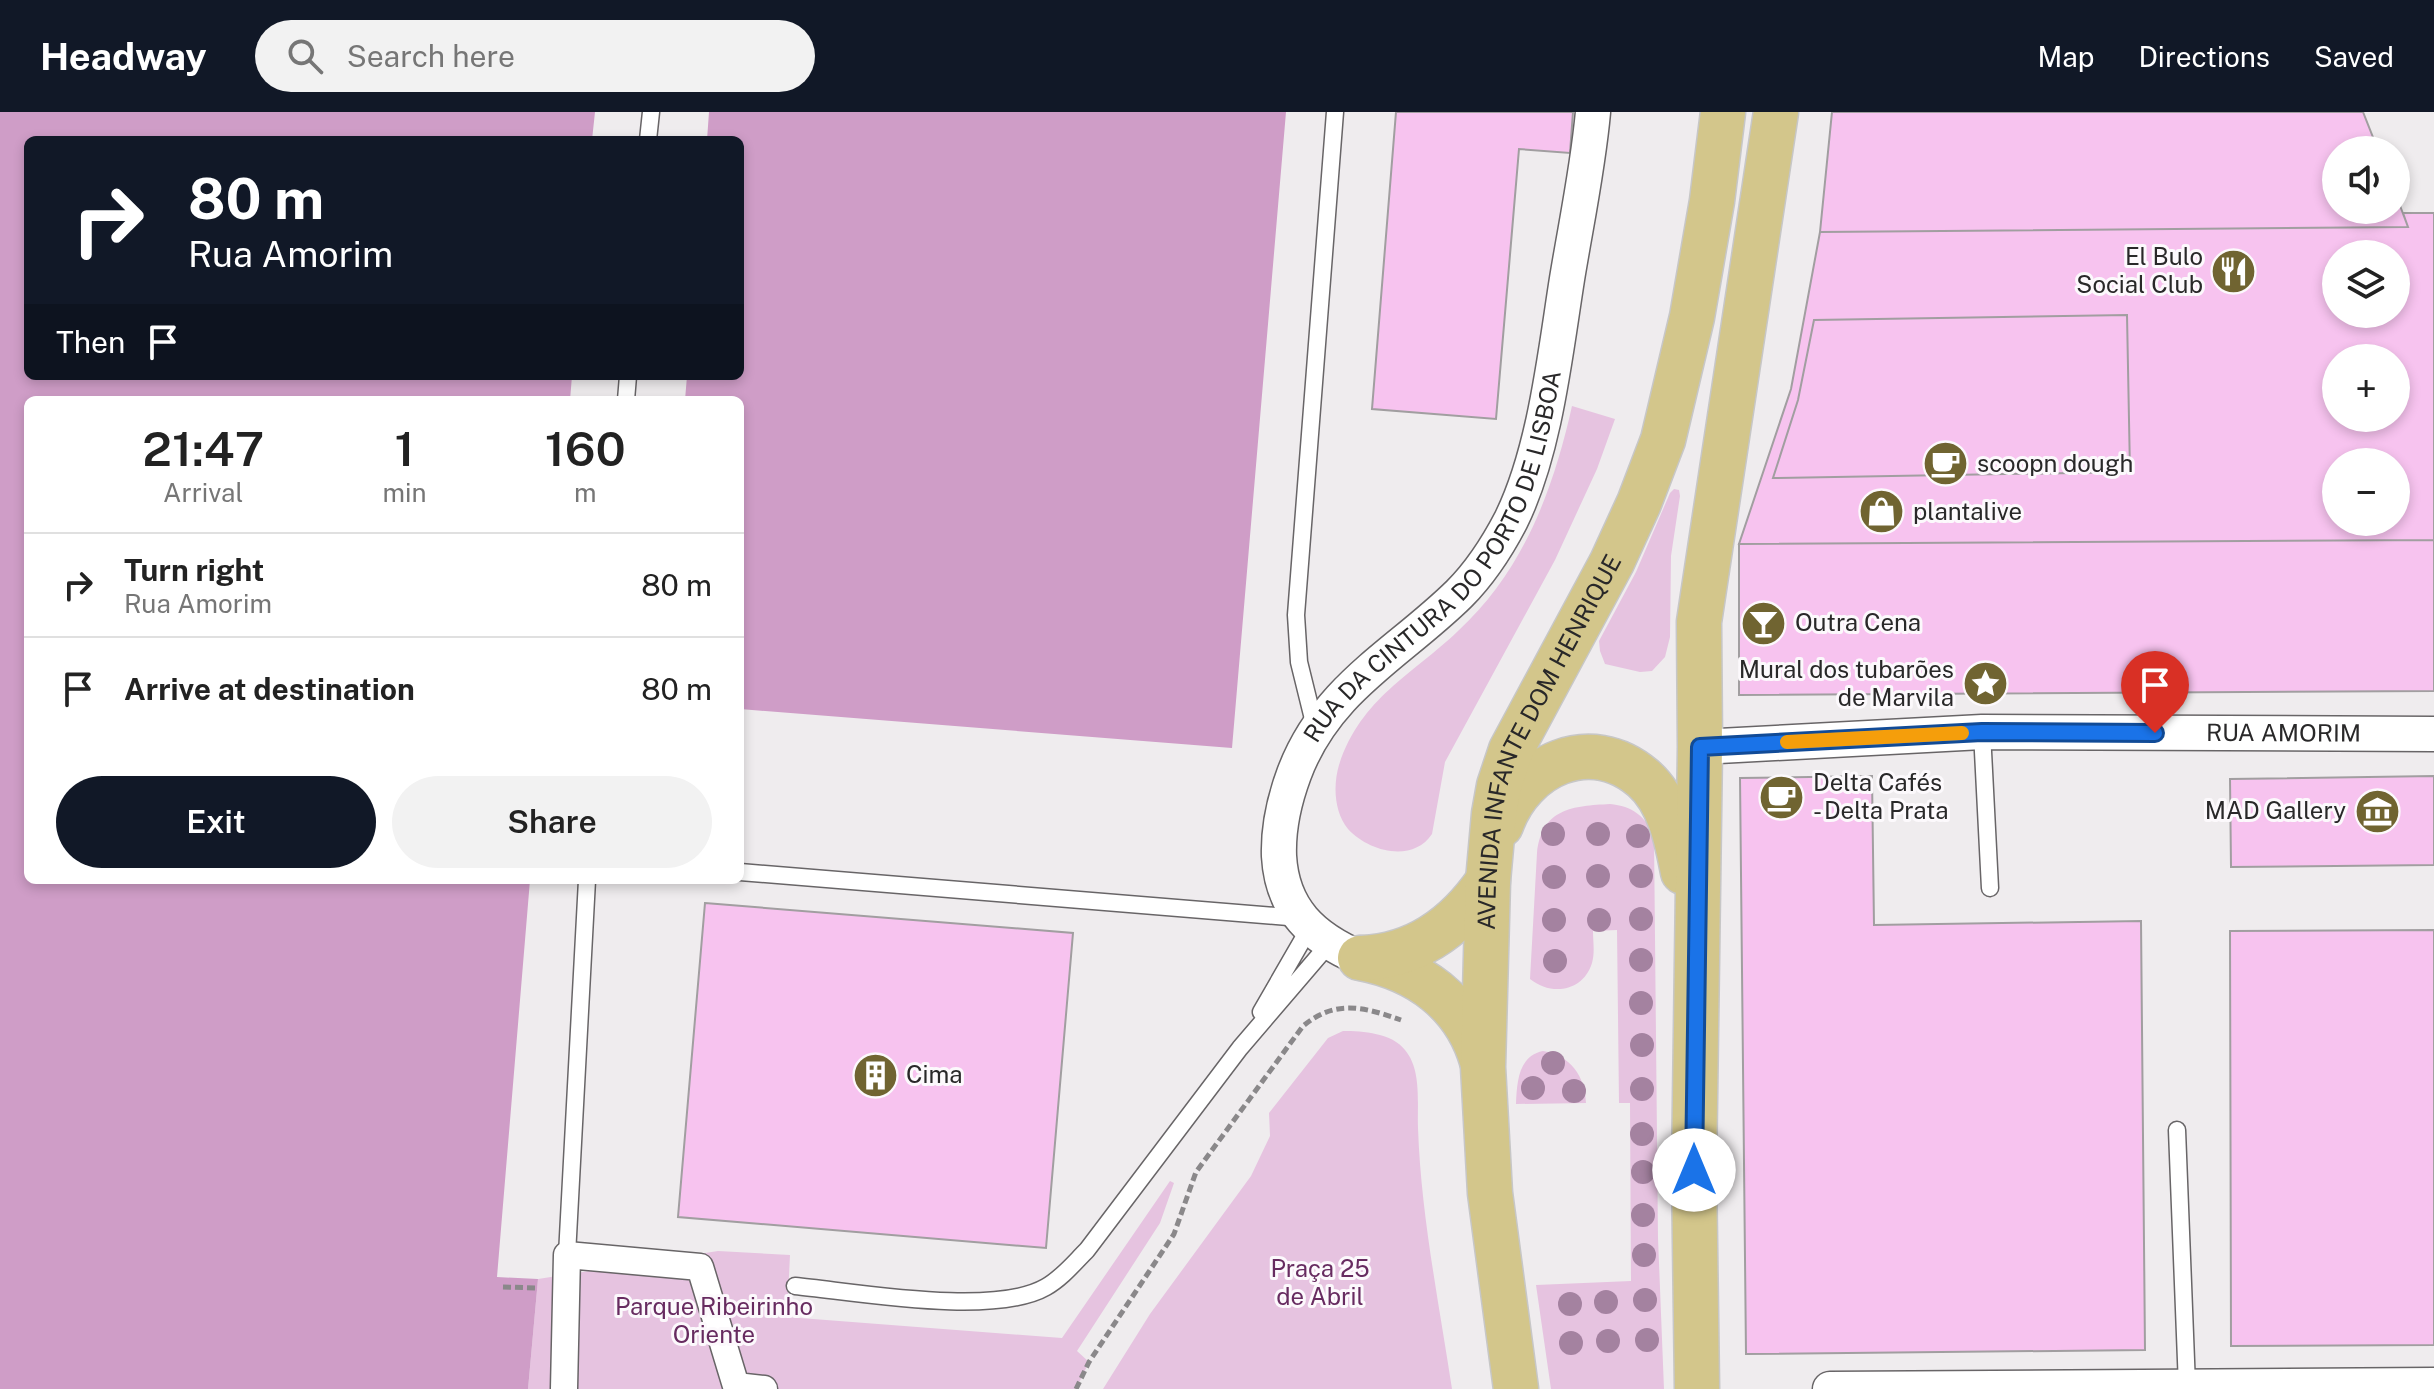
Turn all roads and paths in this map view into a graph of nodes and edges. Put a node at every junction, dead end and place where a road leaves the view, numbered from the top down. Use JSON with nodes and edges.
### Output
{"nodes":[{"id":1,"x":651,"y":112,"type":"edge"},
{"id":2,"x":1335,"y":112,"type":"edge"},
{"id":3,"x":1593,"y":112,"type":"edge"},
{"id":4,"x":1723,"y":112,"type":"edge"},
{"id":5,"x":1776,"y":112,"type":"edge"},
{"id":6,"x":648,"y":136,"type":"edge"},
{"id":7,"x":1315,"y":727,"type":"junction"},
{"id":8,"x":1982,"y":732,"type":"junction"},
{"id":9,"x":2434,"y":734,"type":"edge"},
{"id":10,"x":1700,"y":747,"type":"junction"},
{"id":11,"x":1488,"y":871,"type":"junction"},
{"id":12,"x":744,"y":872,"type":"edge"},
{"id":13,"x":587,"y":884,"type":"edge"},
{"id":14,"x":1990,"y":888,"type":"dead end"},
{"id":15,"x":1325,"y":937,"type":"junction"},
{"id":16,"x":1695,"y":944,"type":"junction"},
{"id":17,"x":1406,"y":1022,"type":"dead end"},
{"id":18,"x":1240,"y":1048,"type":"junction"},
{"id":19,"x":1483,"y":1067,"type":"junction"},
{"id":20,"x":2177,"y":1130,"type":"dead end"},
{"id":21,"x":567,"y":1255,"type":"junction"},
{"id":22,"x":795,"y":1286,"type":"dead end"},
{"id":23,"x":503,"y":1287,"type":"dead end"},
{"id":24,"x":537,"y":1288,"type":"dead end"},
{"id":25,"x":2434,"y":1385,"type":"edge"},
{"id":26,"x":2187,"y":1386,"type":"junction"},
{"id":27,"x":736,"y":1387,"type":"edge"},
{"id":28,"x":564,"y":1389,"type":"edge"},
{"id":29,"x":764,"y":1389,"type":"edge"},
{"id":30,"x":1076,"y":1389,"type":"edge"},
{"id":31,"x":1516,"y":1389,"type":"edge"},
{"id":32,"x":1697,"y":1389,"type":"edge"},
{"id":33,"x":1830,"y":1389,"type":"edge"}],
"edges":[{"from":1,"to":6,"type":"lane"},
{"from":2,"to":7,"type":"lane"},
{"from":3,"to":7,"type":"street","name":"RUA DA CINTURA DO PORTO DE LISBOA"},
{"from":4,"to":11,"type":"main road","name":"AVENIDA INFANTE DOM HENRIQUE"},
{"from":5,"to":10,"type":"main road"},
{"from":7,"to":15,"type":"street","name":"RUA DA CINTURA DO PORTO DE LISBOA"},
{"from":8,"to":9,"type":"street","name":"RUA AMORIM"},
{"from":8,"to":10,"type":"street","name":"RUA AMORIM"},
{"from":8,"to":14,"type":"lane"},
{"from":10,"to":16,"type":"main road"},
{"from":11,"to":15,"type":"main road"},
{"from":11,"to":16,"type":"main road"},
{"from":11,"to":19,"type":"main road","name":"AVENIDA INFANTE DOM HENRIQUE"},
{"from":12,"to":15,"type":"lane"},
{"from":13,"to":21,"type":"lane"},
{"from":15,"to":18,"type":"lane"},
{"from":15,"to":18,"type":"lane"},
{"from":15,"to":19,"type":"main road"},
{"from":16,"to":32,"type":"main road"},
{"from":17,"to":30,"type":"path"},
{"from":18,"to":22,"type":"lane"},
{"from":19,"to":31,"type":"main road","name":"AVENIDA INFANTE DOM HENRIQUE"},
{"from":20,"to":26,"type":"lane"},
{"from":21,"to":27,"type":"street"},
{"from":21,"to":28,"type":"street"},
{"from":23,"to":24,"type":"path"},
{"from":25,"to":26,"type":"street"},
{"from":26,"to":33,"type":"street"},
{"from":27,"to":29,"type":"street"}]}
